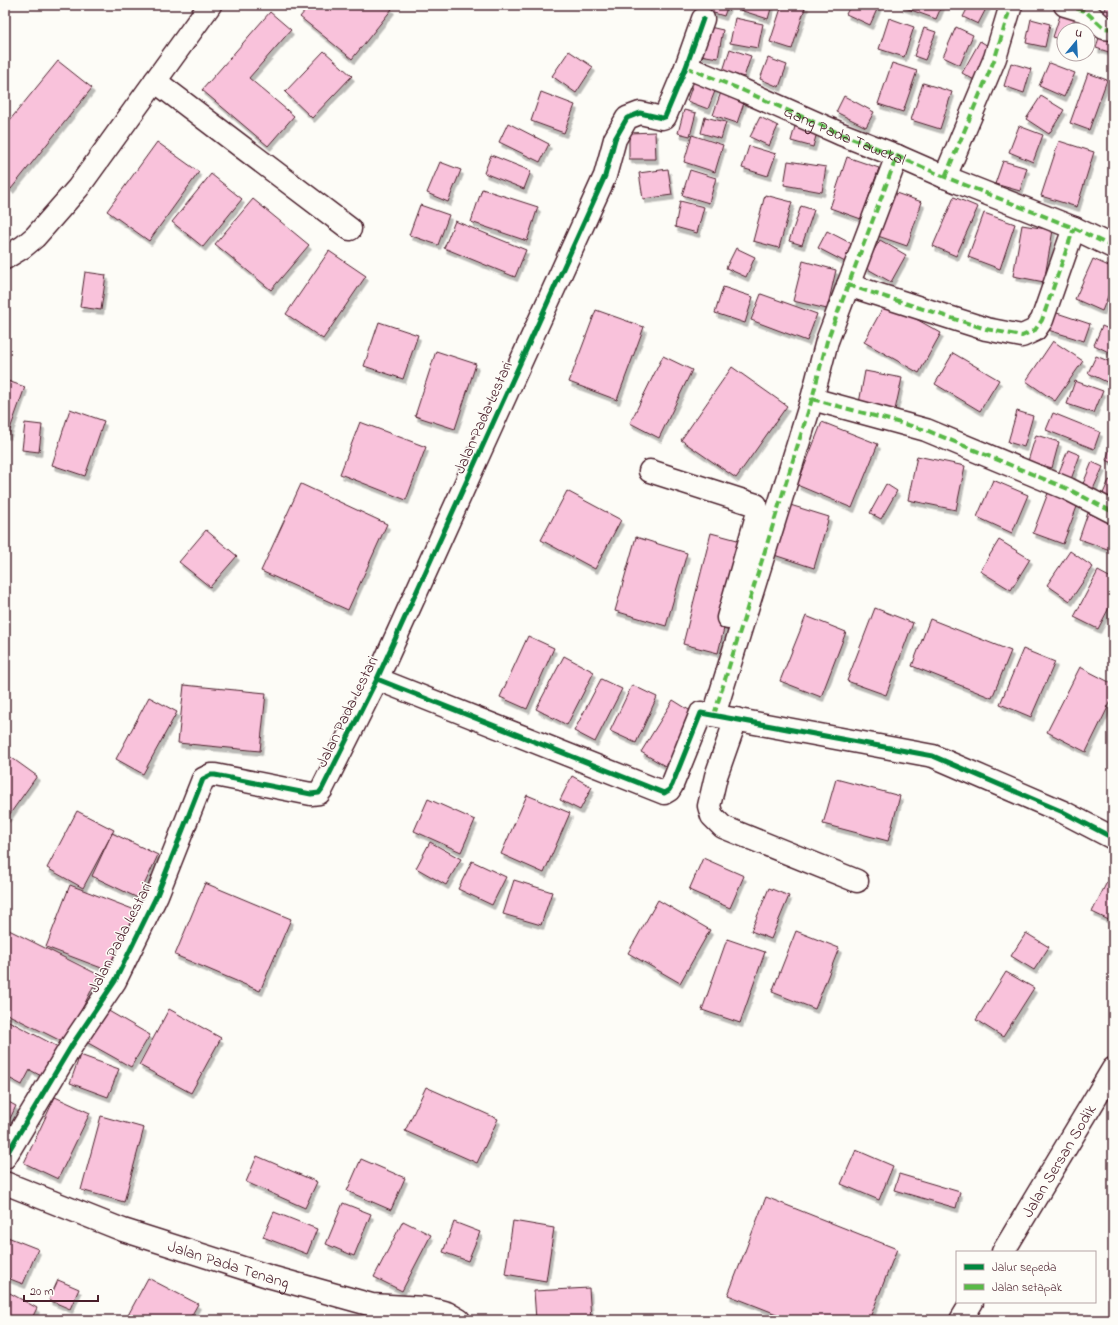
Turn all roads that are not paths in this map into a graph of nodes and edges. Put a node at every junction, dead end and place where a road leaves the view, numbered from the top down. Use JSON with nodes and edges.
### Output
{"nodes":[{"id":1,"x":210,"y":5,"type":"edge"},
{"id":2,"x":1010,"y":5,"type":"edge"},
{"id":3,"x":1066,"y":5,"type":"edge"},
{"id":4,"x":703,"y":19,"type":"dead end"},
{"id":5,"x":1113,"y":29,"type":"edge"},
{"id":6,"x":686,"y":67,"type":"junction"},
{"id":7,"x":155,"y":81,"type":"junction"},
{"id":8,"x":897,"y":156,"type":"junction"},
{"id":9,"x":945,"y":177,"type":"junction"},
{"id":10,"x":1074,"y":228,"type":"junction"},
{"id":11,"x":350,"y":229,"type":"dead end"},
{"id":12,"x":1113,"y":247,"type":"edge"},
{"id":13,"x":5,"y":258,"type":"edge"},
{"id":14,"x":848,"y":285,"type":"junction"},
{"id":15,"x":812,"y":399,"type":"junction"},
{"id":16,"x":650,"y":471,"type":"dead end"},
{"id":17,"x":1113,"y":512,"type":"edge"},
{"id":18,"x":377,"y":679,"type":"junction"},
{"id":19,"x":707,"y":714,"type":"junction"},
{"id":20,"x":736,"y":719,"type":"junction"},
{"id":21,"x":1113,"y":838,"type":"edge"},
{"id":22,"x":857,"y":881,"type":"dead end"},
{"id":23,"x":1113,"y":1069,"type":"edge"},
{"id":24,"x":5,"y":1157,"type":"edge"},
{"id":25,"x":5,"y":1183,"type":"edge"},
{"id":26,"x":1004,"y":1251,"type":"edge"},
{"id":27,"x":971,"y":1303,"type":"edge"},
{"id":28,"x":459,"y":1320,"type":"edge"},
{"id":29,"x":962,"y":1320,"type":"edge"}],
"edges":[{"from":1,"to":7,"type":"street"},
{"from":2,"to":9,"type":"street"},
{"from":3,"to":5,"type":"street"},
{"from":4,"to":6,"type":"street"},
{"from":6,"to":8,"type":"street","name":"Gang Pada Tawekal"},
{"from":6,"to":18,"type":"street","name":"Jalan Pada Lestari"},
{"from":7,"to":11,"type":"street"},
{"from":7,"to":13,"type":"street"},
{"from":8,"to":9,"type":"street","name":"Gang Pada Tawekal"},
{"from":8,"to":14,"type":"street"},
{"from":9,"to":10,"type":"street","name":"Gang Pada Tawekal"},
{"from":10,"to":12,"type":"street","name":"Gang Pada Tawekal"},
{"from":10,"to":14,"type":"street"},
{"from":14,"to":15,"type":"street"},
{"from":15,"to":17,"type":"street"},
{"from":15,"to":19,"type":"street"},
{"from":16,"to":19,"type":"street"},
{"from":18,"to":19,"type":"street"},
{"from":18,"to":24,"type":"street","name":"Jalan Pada Lestari"},
{"from":19,"to":20,"type":"street"},
{"from":20,"to":21,"type":"street"},
{"from":20,"to":22,"type":"street"},
{"from":23,"to":26,"type":"street","name":"Jalan Sersan Sodik"},
{"from":25,"to":28,"type":"street","name":"Jalan Pada Tenang"},
{"from":27,"to":29,"type":"street"}]}
